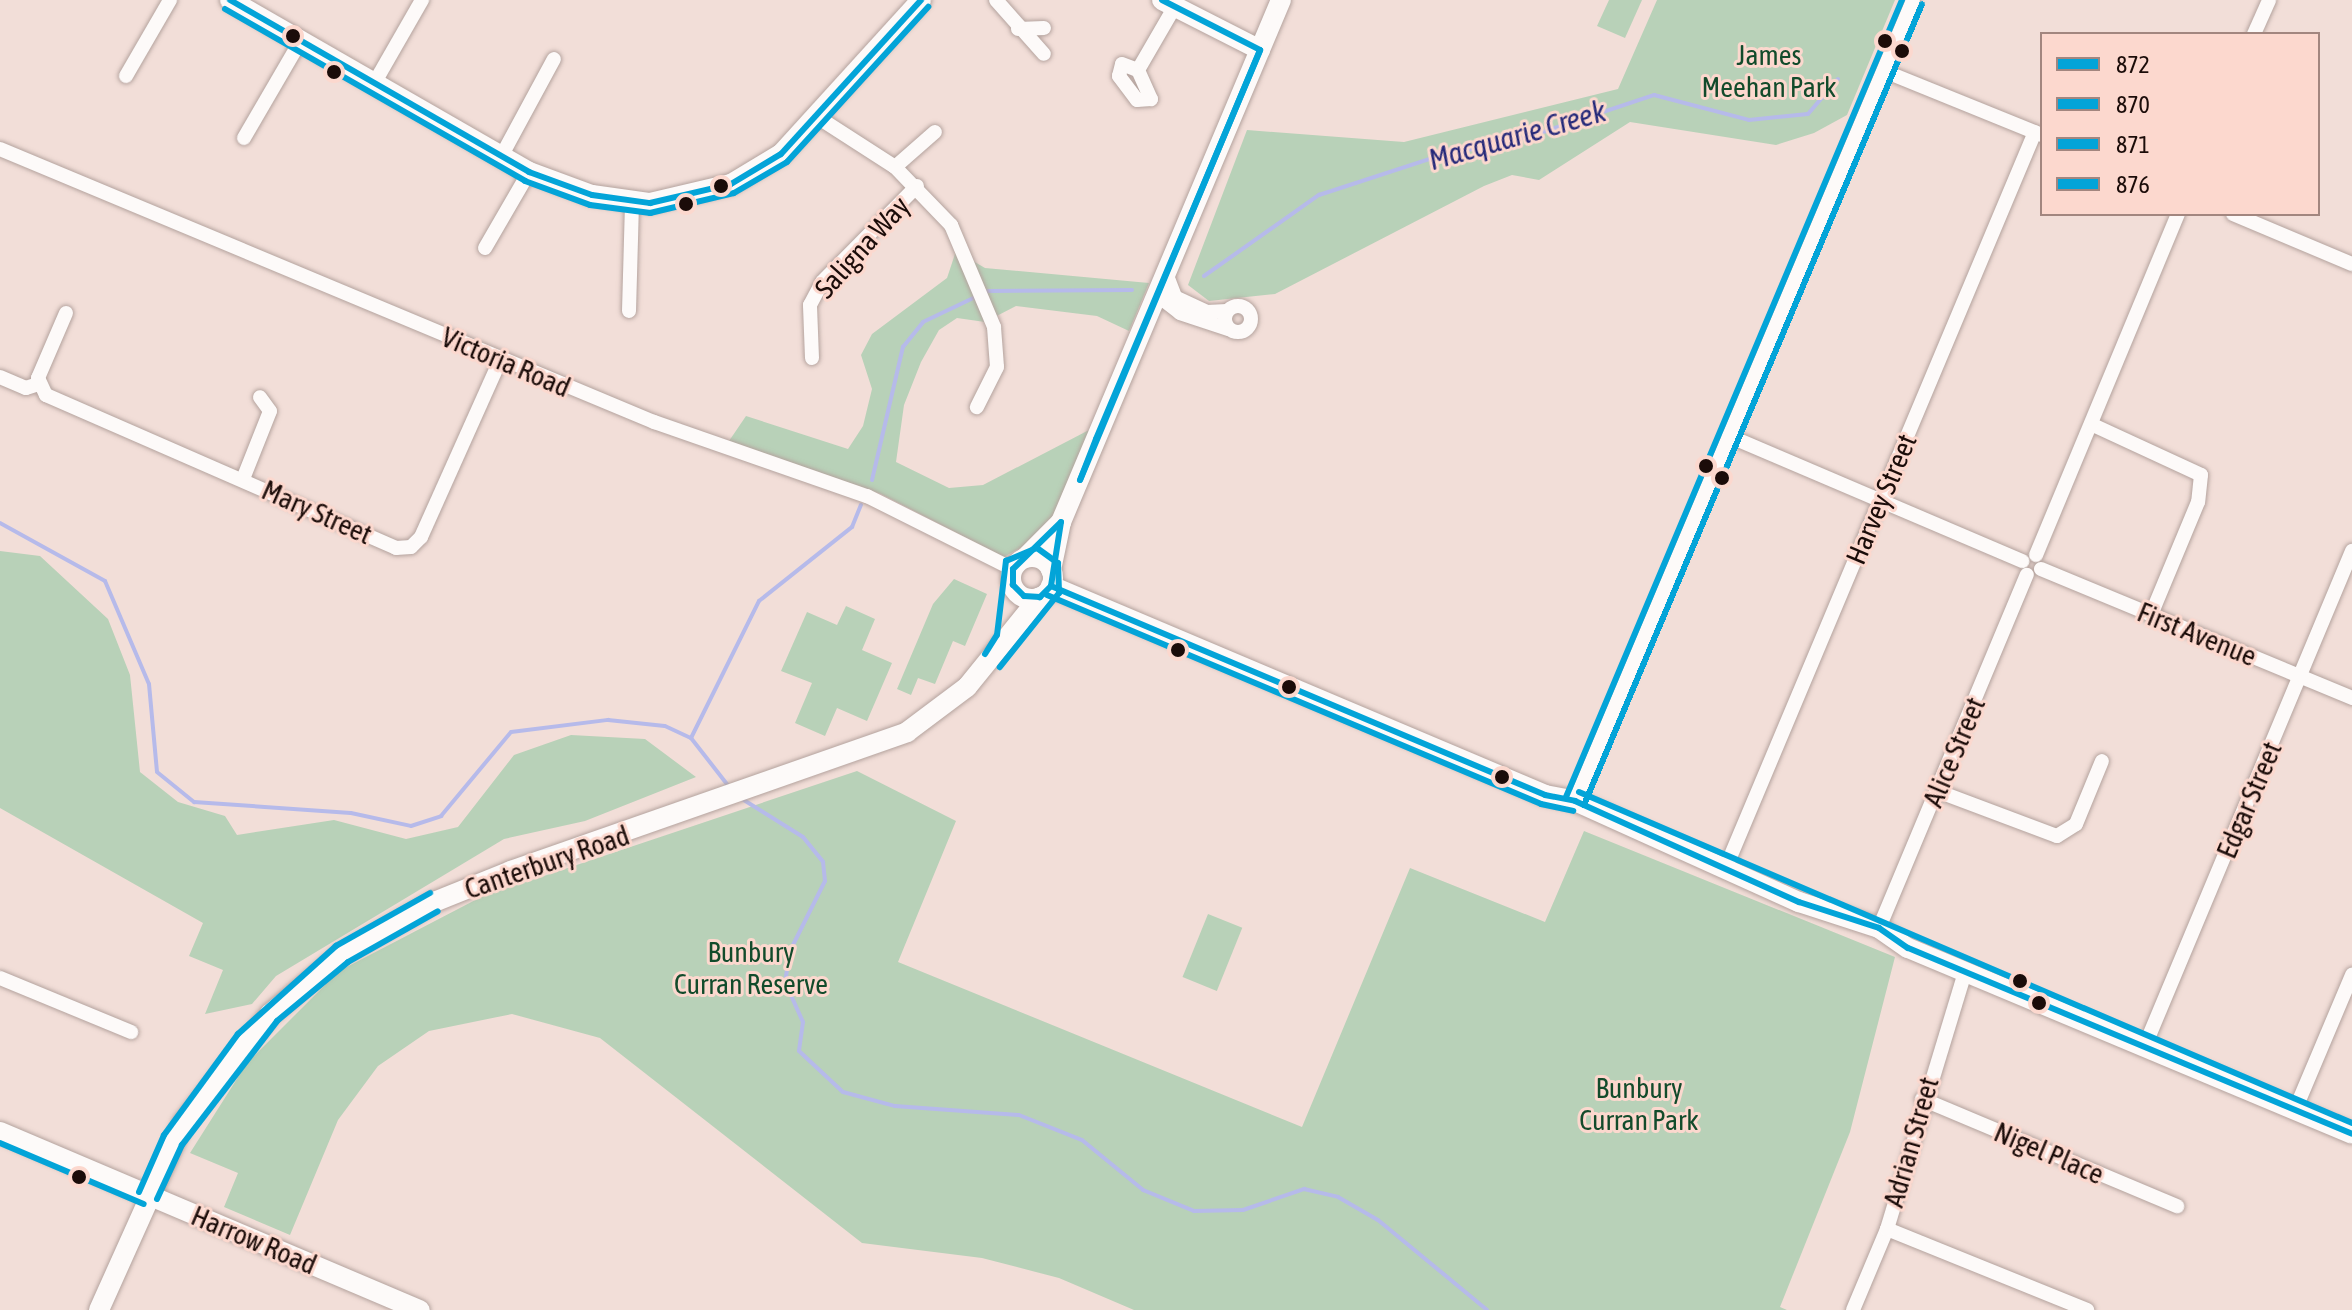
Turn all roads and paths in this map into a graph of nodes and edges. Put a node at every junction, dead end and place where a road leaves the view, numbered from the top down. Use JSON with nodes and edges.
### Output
{"nodes":[{"id":1,"x":170,"y":0,"type":"edge"},
{"id":2,"x":422,"y":0,"type":"edge"},
{"id":3,"x":921,"y":0,"type":"edge"},
{"id":4,"x":996,"y":0,"type":"edge"},
{"id":5,"x":1281,"y":0,"type":"edge"},
{"id":6,"x":1913,"y":0,"type":"edge"},
{"id":7,"x":2269,"y":0,"type":"edge"},
{"id":8,"x":235,"y":1,"type":"edge"},
{"id":9,"x":1168,"y":4,"type":"edge"},
{"id":10,"x":1044,"y":28,"type":"dead end"},
{"id":11,"x":1018,"y":29,"type":"junction"},
{"id":12,"x":2255,"y":32,"type":"edge"},
{"id":13,"x":301,"y":40,"type":"junction"},
{"id":14,"x":1260,"y":50,"type":"junction"},
{"id":15,"x":1044,"y":54,"type":"dead end"},
{"id":16,"x":554,"y":59,"type":"dead end"},
{"id":17,"x":1138,"y":70,"type":"dead end"},
{"id":18,"x":1884,"y":71,"type":"junction"},
{"id":19,"x":126,"y":76,"type":"dead end"},
{"id":20,"x":375,"y":82,"type":"junction"},
{"id":21,"x":819,"y":118,"type":"junction"},
{"id":22,"x":935,"y":132,"type":"dead end"},
{"id":23,"x":2038,"y":133,"type":"edge"},
{"id":24,"x":244,"y":138,"type":"dead end"},
{"id":25,"x":0,"y":149,"type":"edge"},
{"id":26,"x":502,"y":155,"type":"junction"},
{"id":27,"x":895,"y":167,"type":"junction"},
{"id":28,"x":529,"y":172,"type":"junction"},
{"id":29,"x":917,"y":186,"type":"junction"},
{"id":30,"x":632,"y":202,"type":"junction"},
{"id":31,"x":2177,"y":216,"type":"edge"},
{"id":32,"x":2238,"y":216,"type":"edge"},
{"id":33,"x":485,"y":248,"type":"dead end"},
{"id":34,"x":2352,"y":264,"type":"edge"},
{"id":35,"x":1166,"y":296,"type":"junction"},
{"id":36,"x":629,"y":311,"type":"dead end"},
{"id":37,"x":1227,"y":311,"type":"junction"},
{"id":38,"x":66,"y":313,"type":"dead end"},
{"id":39,"x":1180,"y":313,"type":"junction"},
{"id":40,"x":1144,"y":324,"type":"junction"},
{"id":41,"x":1228,"y":329,"type":"junction"},
{"id":42,"x":812,"y":358,"type":"dead end"},
{"id":43,"x":500,"y":360,"type":"junction"},
{"id":44,"x":0,"y":377,"type":"edge"},
{"id":45,"x":38,"y":381,"type":"junction"},
{"id":46,"x":260,"y":397,"type":"dead end"},
{"id":47,"x":977,"y":407,"type":"dead end"},
{"id":48,"x":2093,"y":425,"type":"junction"},
{"id":49,"x":1729,"y":436,"type":"junction"},
{"id":50,"x":243,"y":479,"type":"junction"},
{"id":51,"x":1880,"y":500,"type":"junction"},
{"id":52,"x":1061,"y":522,"type":"junction"},
{"id":53,"x":2352,"y":551,"type":"edge"},
{"id":54,"x":2031,"y":565,"type":"junction"},
{"id":55,"x":1017,"y":571,"type":"junction"},
{"id":56,"x":1047,"y":584,"type":"junction"},
{"id":57,"x":2151,"y":615,"type":"junction"},
{"id":58,"x":1007,"y":639,"type":"junction"},
{"id":59,"x":2300,"y":676,"type":"junction"},
{"id":60,"x":2352,"y":698,"type":"edge"},
{"id":61,"x":2102,"y":761,"type":"dead end"},
{"id":62,"x":1937,"y":791,"type":"junction"},
{"id":63,"x":1575,"y":801,"type":"junction"},
{"id":64,"x":1726,"y":867,"type":"junction"},
{"id":65,"x":1879,"y":928,"type":"junction"},
{"id":66,"x":1965,"y":973,"type":"junction"},
{"id":67,"x":2352,"y":975,"type":"edge"},
{"id":68,"x":0,"y":978,"type":"edge"},
{"id":69,"x":131,"y":1032,"type":"dead end"},
{"id":70,"x":2144,"y":1048,"type":"junction"},
{"id":71,"x":1922,"y":1099,"type":"junction"},
{"id":72,"x":2295,"y":1110,"type":"junction"},
{"id":73,"x":0,"y":1132,"type":"edge"},
{"id":74,"x":2352,"y":1134,"type":"edge"},
{"id":75,"x":148,"y":1195,"type":"junction"},
{"id":76,"x":2177,"y":1206,"type":"dead end"},
{"id":77,"x":1887,"y":1229,"type":"junction"},
{"id":78,"x":99,"y":1310,"type":"edge"},
{"id":79,"x":420,"y":1310,"type":"edge"},
{"id":80,"x":1853,"y":1310,"type":"edge"},
{"id":81,"x":2087,"y":1310,"type":"edge"}],
"edges":[{"from":1,"to":19,"type":"street"},
{"from":2,"to":20,"type":"street"},
{"from":3,"to":21,"type":"street"},
{"from":4,"to":11,"type":"street"},
{"from":5,"to":14,"type":"street"},
{"from":6,"to":18,"type":"street"},
{"from":7,"to":12,"type":"street"},
{"from":8,"to":13,"type":"street"},
{"from":9,"to":14,"type":"street"},
{"from":9,"to":17,"type":"street"},
{"from":10,"to":11,"type":"street"},
{"from":11,"to":15,"type":"street"},
{"from":13,"to":20,"type":"street"},
{"from":13,"to":24,"type":"street"},
{"from":14,"to":35,"type":"street"},
{"from":16,"to":26,"type":"street"},
{"from":18,"to":23,"type":"street"},
{"from":18,"to":49,"type":"street"},
{"from":20,"to":26,"type":"street"},
{"from":21,"to":27,"type":"street"},
{"from":21,"to":30,"type":"street"},
{"from":22,"to":27,"type":"street"},
{"from":23,"to":51,"type":"street","name":"Harvey Street"},
{"from":25,"to":43,"type":"street","name":"Victoria Road"},
{"from":26,"to":28,"type":"street"},
{"from":27,"to":29,"type":"street"},
{"from":28,"to":30,"type":"street"},
{"from":28,"to":33,"type":"street"},
{"from":29,"to":42,"type":"street","name":"Saligna Way"},
{"from":29,"to":47,"type":"street"},
{"from":30,"to":36,"type":"street"},
{"from":31,"to":48,"type":"street","name":"Alice Street"},
{"from":32,"to":34,"type":"street"},
{"from":35,"to":37,"type":"street"},
{"from":35,"to":39,"type":"street"},
{"from":35,"to":40,"type":"street"},
{"from":37,"to":41,"type":"street"},
{"from":37,"to":41,"type":"street"},
{"from":38,"to":45,"type":"street"},
{"from":39,"to":40,"type":"street"},
{"from":39,"to":41,"type":"street"},
{"from":40,"to":52,"type":"street"},
{"from":43,"to":50,"type":"street","name":"Mary Street"},
{"from":43,"to":55,"type":"street","name":"Victoria Road"},
{"from":44,"to":45,"type":"street","name":"Mary Street"},
{"from":45,"to":50,"type":"street","name":"Mary Street"},
{"from":46,"to":50,"type":"street"},
{"from":48,"to":54,"type":"street","name":"Alice Street"},
{"from":48,"to":57,"type":"street"},
{"from":49,"to":51,"type":"street","name":"First Avenue"},
{"from":49,"to":63,"type":"street"},
{"from":51,"to":54,"type":"street","name":"First Avenue"},
{"from":51,"to":64,"type":"street","name":"Harvey Street"},
{"from":52,"to":55,"type":"street"},
{"from":52,"to":56,"type":"street"},
{"from":53,"to":59,"type":"street","name":"Edgar Street"},
{"from":54,"to":57,"type":"street","name":"First Avenue"},
{"from":54,"to":62,"type":"street","name":"Alice Street"},
{"from":55,"to":56,"type":"street"},
{"from":55,"to":56,"type":"street"},
{"from":55,"to":58,"type":"street"},
{"from":56,"to":58,"type":"street","name":"Canterbury Road"},
{"from":56,"to":63,"type":"street"},
{"from":57,"to":59,"type":"street","name":"First Avenue"},
{"from":58,"to":75,"type":"street","name":"Canterbury Road"},
{"from":59,"to":60,"type":"street","name":"First Avenue"},
{"from":59,"to":70,"type":"street","name":"Edgar Street"},
{"from":61,"to":62,"type":"street"},
{"from":62,"to":65,"type":"street","name":"Alice Street"},
{"from":63,"to":64,"type":"street"},
{"from":64,"to":65,"type":"street"},
{"from":65,"to":66,"type":"street"},
{"from":66,"to":70,"type":"street"},
{"from":66,"to":71,"type":"street","name":"Adrian Street"},
{"from":67,"to":72,"type":"street"},
{"from":68,"to":69,"type":"street"},
{"from":70,"to":72,"type":"street"},
{"from":71,"to":76,"type":"street","name":"Nigel Place"},
{"from":71,"to":77,"type":"street","name":"Adrian Street"},
{"from":72,"to":74,"type":"street"},
{"from":73,"to":75,"type":"street","name":"Harrow Road"},
{"from":75,"to":78,"type":"street","name":"Canterbury Road"},
{"from":75,"to":79,"type":"street","name":"Harrow Road"},
{"from":77,"to":80,"type":"street","name":"Adrian Street"},
{"from":77,"to":81,"type":"street"}]}
